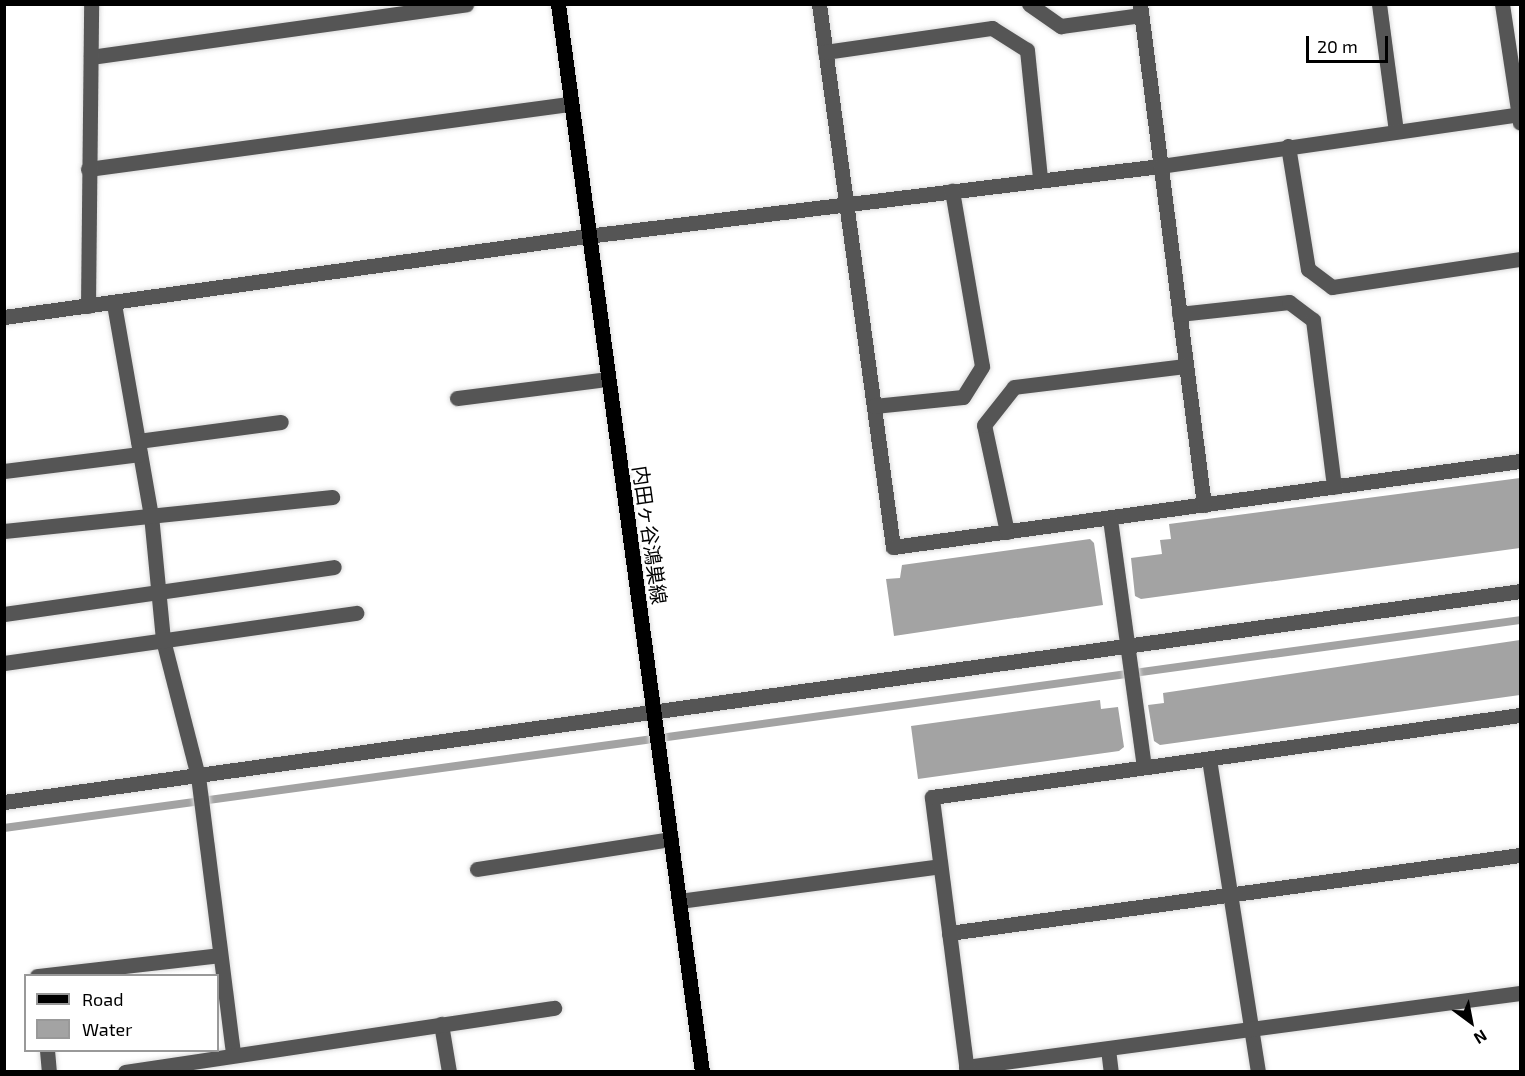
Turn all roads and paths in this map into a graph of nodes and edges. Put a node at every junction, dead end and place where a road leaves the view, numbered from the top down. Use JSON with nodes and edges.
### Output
{"nodes":[{"id":1,"x":91,"y":4,"type":"edge"},
{"id":2,"x":466,"y":4,"type":"edge"},
{"id":3,"x":558,"y":4,"type":"edge"},
{"id":4,"x":819,"y":4,"type":"edge"},
{"id":5,"x":1029,"y":4,"type":"edge"},
{"id":6,"x":1379,"y":4,"type":"edge"},
{"id":7,"x":1502,"y":4,"type":"edge"},
{"id":8,"x":1141,"y":10,"type":"edge"},
{"id":9,"x":825,"y":52,"type":"junction"},
{"id":10,"x":91,"y":57,"type":"junction"},
{"id":11,"x":571,"y":104,"type":"junction"},
{"id":12,"x":1520,"y":119,"type":"edge"},
{"id":13,"x":1396,"y":131,"type":"junction"},
{"id":14,"x":1288,"y":146,"type":"junction"},
{"id":15,"x":1160,"y":166,"type":"junction"},
{"id":16,"x":88,"y":169,"type":"junction"},
{"id":17,"x":1040,"y":179,"type":"junction"},
{"id":18,"x":952,"y":191,"type":"junction"},
{"id":19,"x":846,"y":204,"type":"junction"},
{"id":20,"x":587,"y":237,"type":"junction"},
{"id":21,"x":1521,"y":259,"type":"edge"},
{"id":22,"x":114,"y":304,"type":"junction"},
{"id":23,"x":88,"y":306,"type":"junction"},
{"id":24,"x":1179,"y":314,"type":"junction"},
{"id":25,"x":4,"y":317,"type":"edge"},
{"id":26,"x":1186,"y":366,"type":"junction"},
{"id":27,"x":607,"y":379,"type":"junction"},
{"id":28,"x":457,"y":398,"type":"dead end"},
{"id":29,"x":874,"y":406,"type":"junction"},
{"id":30,"x":282,"y":422,"type":"dead end"},
{"id":31,"x":139,"y":447,"type":"junction"},
{"id":32,"x":1521,"y":461,"type":"edge"},
{"id":33,"x":4,"y":471,"type":"edge"},
{"id":34,"x":1334,"y":487,"type":"junction"},
{"id":35,"x":332,"y":497,"type":"dead end"},
{"id":36,"x":1204,"y":505,"type":"junction"},
{"id":37,"x":151,"y":515,"type":"junction"},
{"id":38,"x":1110,"y":519,"type":"junction"},
{"id":39,"x":4,"y":531,"type":"edge"},
{"id":40,"x":1007,"y":532,"type":"junction"},
{"id":41,"x":334,"y":567,"type":"dead end"},
{"id":42,"x":1521,"y":591,"type":"edge"},
{"id":43,"x":156,"y":592,"type":"junction"},
{"id":44,"x":356,"y":613,"type":"dead end"},
{"id":45,"x":4,"y":614,"type":"edge"},
{"id":46,"x":163,"y":640,"type":"junction"},
{"id":47,"x":1126,"y":646,"type":"junction"},
{"id":48,"x":4,"y":663,"type":"edge"},
{"id":49,"x":654,"y":712,"type":"junction"},
{"id":50,"x":1521,"y":715,"type":"edge"},
{"id":51,"x":1209,"y":759,"type":"junction"},
{"id":52,"x":1144,"y":766,"type":"junction"},
{"id":53,"x":198,"y":776,"type":"junction"},
{"id":54,"x":4,"y":802,"type":"edge"},
{"id":55,"x":671,"y":839,"type":"junction"},
{"id":56,"x":1521,"y":855,"type":"edge"},
{"id":57,"x":940,"y":866,"type":"junction"},
{"id":58,"x":477,"y":869,"type":"dead end"},
{"id":59,"x":1228,"y":896,"type":"junction"},
{"id":60,"x":679,"y":901,"type":"junction"},
{"id":61,"x":949,"y":933,"type":"junction"},
{"id":62,"x":220,"y":956,"type":"junction"},
{"id":63,"x":47,"y":974,"type":"edge"},
{"id":64,"x":1521,"y":993,"type":"edge"},
{"id":65,"x":554,"y":1008,"type":"dead end"},
{"id":66,"x":441,"y":1024,"type":"junction"},
{"id":67,"x":1253,"y":1032,"type":"junction"},
{"id":68,"x":1108,"y":1049,"type":"junction"},
{"id":69,"x":47,"y":1052,"type":"edge"},
{"id":70,"x":233,"y":1055,"type":"junction"},
{"id":71,"x":966,"y":1069,"type":"edge"},
{"id":72,"x":49,"y":1071,"type":"edge"},
{"id":73,"x":124,"y":1071,"type":"edge"},
{"id":74,"x":449,"y":1071,"type":"edge"},
{"id":75,"x":702,"y":1071,"type":"edge"},
{"id":76,"x":1111,"y":1071,"type":"edge"},
{"id":77,"x":1258,"y":1071,"type":"edge"}],
"edges":[{"from":1,"to":10,"type":"street"},
{"from":2,"to":10,"type":"street"},
{"from":3,"to":11,"type":"main road","name":"内田ヶ谷鴻巣線"},
{"from":4,"to":9,"type":"street"},
{"from":5,"to":8,"type":"street"},
{"from":6,"to":13,"type":"street"},
{"from":7,"to":12,"type":"street"},
{"from":8,"to":15,"type":"street"},
{"from":9,"to":17,"type":"street"},
{"from":9,"to":19,"type":"street"},
{"from":10,"to":16,"type":"street"},
{"from":11,"to":16,"type":"street"},
{"from":11,"to":20,"type":"main road","name":"内田ヶ谷鴻巣線"},
{"from":12,"to":13,"type":"street"},
{"from":13,"to":14,"type":"street"},
{"from":14,"to":15,"type":"street"},
{"from":14,"to":21,"type":"street"},
{"from":15,"to":17,"type":"street"},
{"from":15,"to":24,"type":"street"},
{"from":16,"to":23,"type":"street"},
{"from":17,"to":18,"type":"street"},
{"from":18,"to":19,"type":"street"},
{"from":18,"to":29,"type":"street"},
{"from":19,"to":20,"type":"street"},
{"from":19,"to":29,"type":"street"},
{"from":20,"to":22,"type":"street"},
{"from":20,"to":27,"type":"main road","name":"内田ヶ谷鴻巣線"},
{"from":22,"to":23,"type":"street"},
{"from":22,"to":31,"type":"street"},
{"from":23,"to":25,"type":"street"},
{"from":24,"to":26,"type":"street"},
{"from":24,"to":34,"type":"street"},
{"from":26,"to":36,"type":"street"},
{"from":26,"to":40,"type":"street"},
{"from":27,"to":28,"type":"street"},
{"from":27,"to":49,"type":"main road","name":"内田ヶ谷鴻巣線"},
{"from":29,"to":40,"type":"street"},
{"from":30,"to":31,"type":"street"},
{"from":31,"to":33,"type":"street"},
{"from":31,"to":37,"type":"street"},
{"from":32,"to":34,"type":"street"},
{"from":34,"to":36,"type":"street"},
{"from":35,"to":37,"type":"street"},
{"from":36,"to":38,"type":"street"},
{"from":37,"to":39,"type":"street"},
{"from":37,"to":43,"type":"street"},
{"from":38,"to":40,"type":"street"},
{"from":38,"to":47,"type":"street"},
{"from":41,"to":43,"type":"street"},
{"from":42,"to":47,"type":"street"},
{"from":43,"to":45,"type":"street"},
{"from":43,"to":46,"type":"street"},
{"from":44,"to":46,"type":"street"},
{"from":46,"to":48,"type":"street"},
{"from":46,"to":53,"type":"street"},
{"from":47,"to":49,"type":"street"},
{"from":47,"to":52,"type":"street"},
{"from":49,"to":53,"type":"street"},
{"from":49,"to":55,"type":"main road","name":"内田ヶ谷鴻巣線"},
{"from":50,"to":51,"type":"street"},
{"from":51,"to":52,"type":"street"},
{"from":51,"to":59,"type":"street"},
{"from":52,"to":57,"type":"street"},
{"from":53,"to":54,"type":"street"},
{"from":53,"to":62,"type":"street"},
{"from":55,"to":58,"type":"street"},
{"from":55,"to":60,"type":"main road","name":"内田ヶ谷鴻巣線"},
{"from":56,"to":59,"type":"street"},
{"from":57,"to":60,"type":"street"},
{"from":57,"to":61,"type":"street"},
{"from":59,"to":61,"type":"street"},
{"from":59,"to":67,"type":"street"},
{"from":60,"to":75,"type":"main road","name":"内田ヶ谷鴻巣線"},
{"from":61,"to":71,"type":"street"},
{"from":62,"to":63,"type":"street"},
{"from":62,"to":70,"type":"street"},
{"from":64,"to":67,"type":"street"},
{"from":65,"to":66,"type":"street"},
{"from":66,"to":70,"type":"street"},
{"from":66,"to":74,"type":"street"},
{"from":67,"to":68,"type":"street"},
{"from":67,"to":77,"type":"street"},
{"from":68,"to":71,"type":"street"},
{"from":68,"to":76,"type":"street"},
{"from":69,"to":72,"type":"street"},
{"from":70,"to":73,"type":"street"}]}
